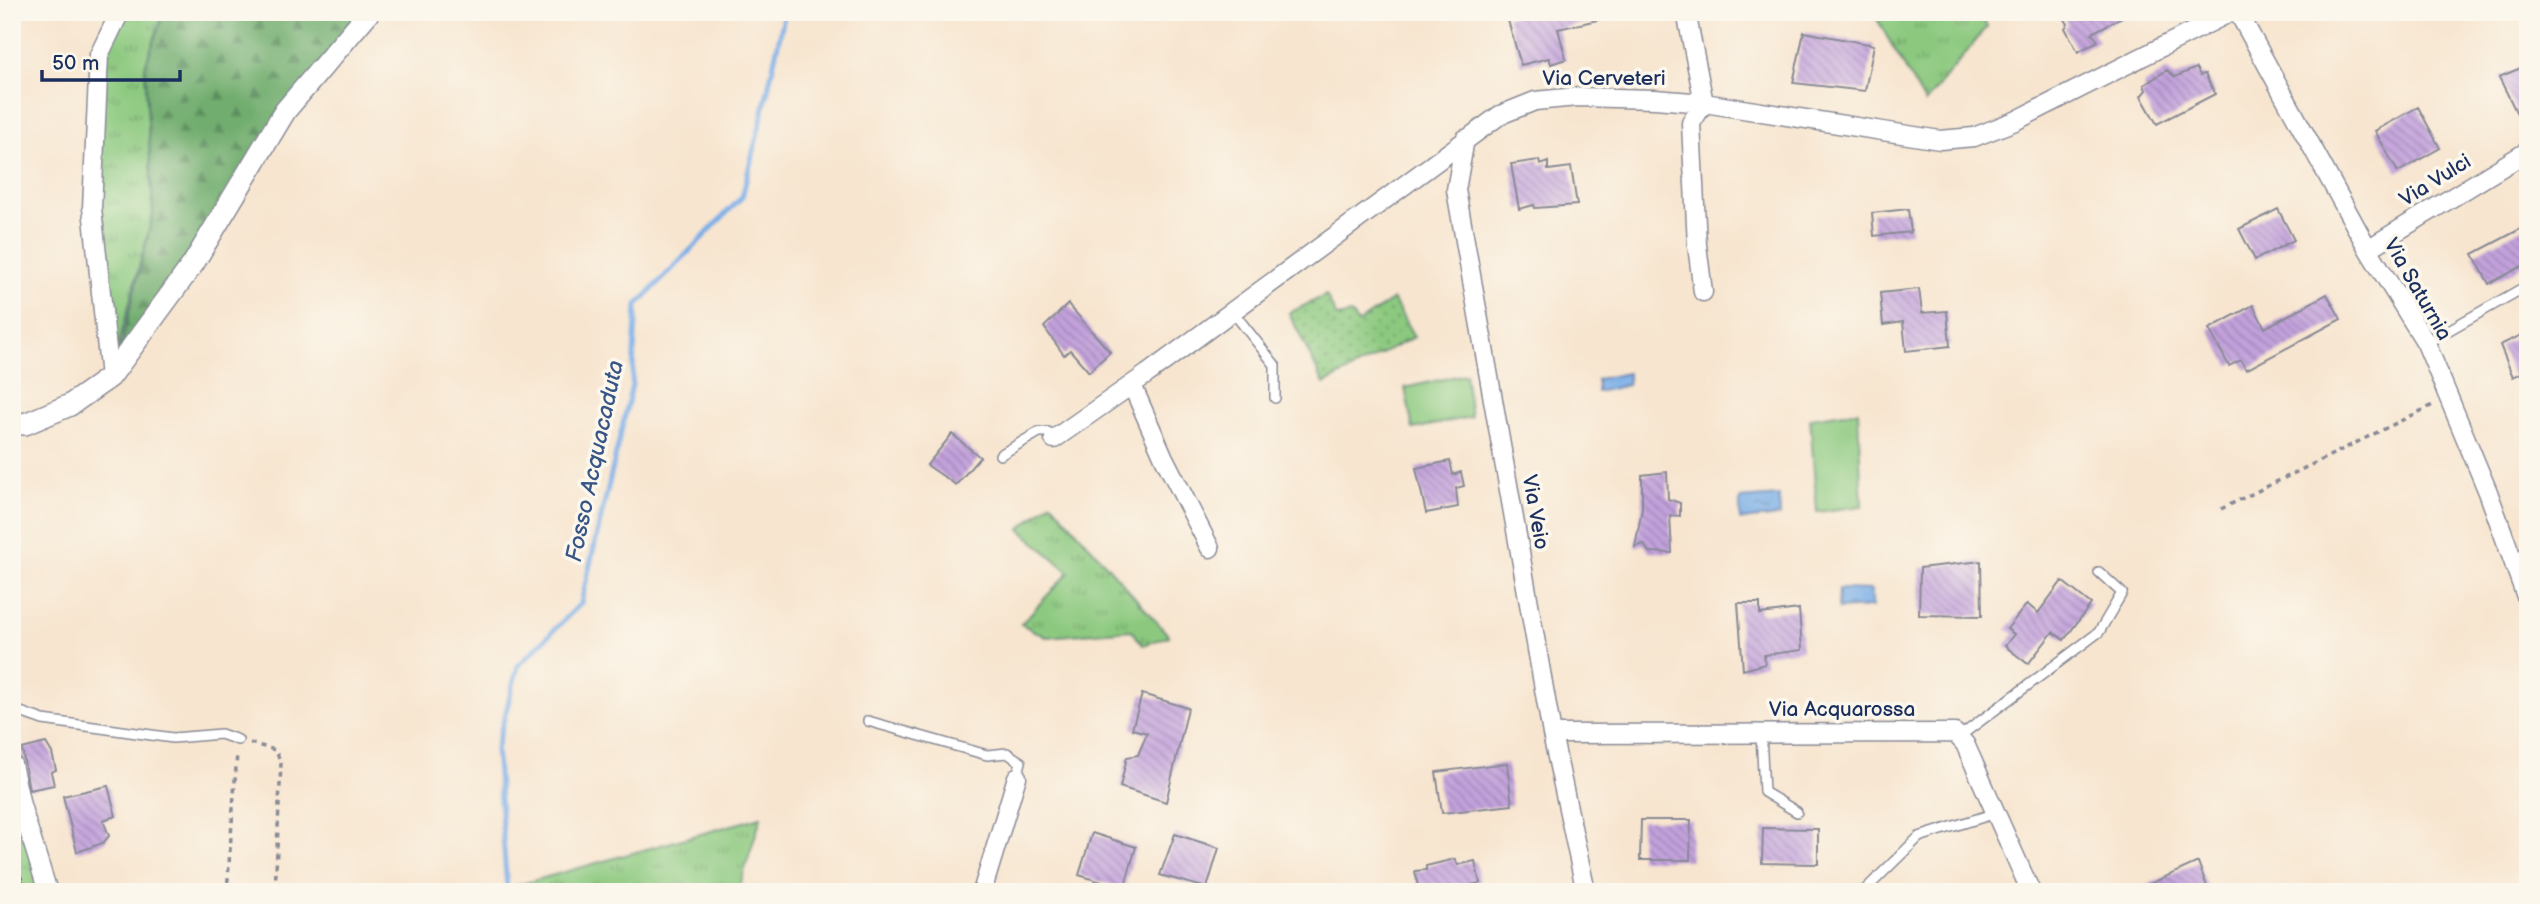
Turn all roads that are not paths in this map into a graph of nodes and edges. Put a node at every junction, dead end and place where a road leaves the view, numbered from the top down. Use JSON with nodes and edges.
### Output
{"nodes":[{"id":1,"x":120,"y":12,"type":"edge"},
{"id":2,"x":369,"y":12,"type":"edge"},
{"id":3,"x":1686,"y":12,"type":"edge"},
{"id":4,"x":2231,"y":12,"type":"edge"},
{"id":5,"x":2238,"y":12,"type":"edge"},
{"id":6,"x":1704,"y":103,"type":"junction"},
{"id":7,"x":1465,"y":139,"type":"junction"},
{"id":8,"x":2528,"y":151,"type":"edge"},
{"id":9,"x":2368,"y":249,"type":"junction"},
{"id":10,"x":2523,"y":288,"type":"dead end"},
{"id":11,"x":1703,"y":292,"type":"dead end"},
{"id":12,"x":1233,"y":312,"type":"junction"},
{"id":13,"x":2426,"y":342,"type":"junction"},
{"id":14,"x":110,"y":377,"type":"junction"},
{"id":15,"x":1132,"y":385,"type":"junction"},
{"id":16,"x":1275,"y":398,"type":"dead end"},
{"id":17,"x":12,"y":423,"type":"edge"},
{"id":18,"x":1054,"y":439,"type":"joint"},
{"id":19,"x":1000,"y":455,"type":"dead end"},
{"id":20,"x":1210,"y":548,"type":"dead end"},
{"id":21,"x":2099,"y":572,"type":"dead end"},
{"id":22,"x":2528,"y":602,"type":"edge"},
{"id":23,"x":12,"y":709,"type":"edge"},
{"id":24,"x":868,"y":721,"type":"dead end"},
{"id":25,"x":1761,"y":733,"type":"junction"},
{"id":26,"x":1552,"y":734,"type":"junction"},
{"id":27,"x":1959,"y":737,"type":"junction"},
{"id":28,"x":238,"y":740,"type":"road end"},
{"id":29,"x":12,"y":764,"type":"edge"},
{"id":30,"x":1017,"y":777,"type":"joint"},
{"id":31,"x":1797,"y":812,"type":"dead end"},
{"id":32,"x":1996,"y":813,"type":"junction"},
{"id":33,"x":48,"y":892,"type":"edge"},
{"id":34,"x":982,"y":892,"type":"edge"},
{"id":35,"x":1586,"y":892,"type":"edge"},
{"id":36,"x":1863,"y":892,"type":"edge"},
{"id":37,"x":2031,"y":892,"type":"edge"}],
"edges":[{"from":1,"to":14,"type":"street"},
{"from":2,"to":14,"type":"street"},
{"from":3,"to":6,"type":"street"},
{"from":4,"to":6,"type":"street","name":"Via Cerveteri"},
{"from":5,"to":9,"type":"street","name":"Via Saturnia"},
{"from":6,"to":7,"type":"street","name":"Via Cerveteri"},
{"from":6,"to":11,"type":"street"},
{"from":7,"to":12,"type":"street","name":"Via Cerveteri"},
{"from":7,"to":26,"type":"street","name":"Via Veio"},
{"from":8,"to":9,"type":"street","name":"Via Vulci"},
{"from":9,"to":13,"type":"street","name":"Via Saturnia"},
{"from":10,"to":13,"type":"lane"},
{"from":12,"to":15,"type":"street","name":"Via Cerveteri"},
{"from":12,"to":16,"type":"lane"},
{"from":13,"to":22,"type":"street","name":"Via Saturnia"},
{"from":14,"to":17,"type":"street"},
{"from":15,"to":18,"type":"street","name":"Via Cerveteri"},
{"from":15,"to":20,"type":"street"},
{"from":18,"to":19,"type":"lane"},
{"from":21,"to":27,"type":"lane"},
{"from":23,"to":28,"type":"lane"},
{"from":24,"to":30,"type":"lane"},
{"from":25,"to":26,"type":"street","name":"Via Acquarossa"},
{"from":25,"to":27,"type":"street","name":"Via Acquarossa"},
{"from":25,"to":31,"type":"lane"},
{"from":26,"to":35,"type":"street","name":"Via Veio"},
{"from":27,"to":32,"type":"street"},
{"from":29,"to":33,"type":"street"},
{"from":30,"to":34,"type":"street"},
{"from":32,"to":36,"type":"lane"},
{"from":32,"to":37,"type":"street"}]}
